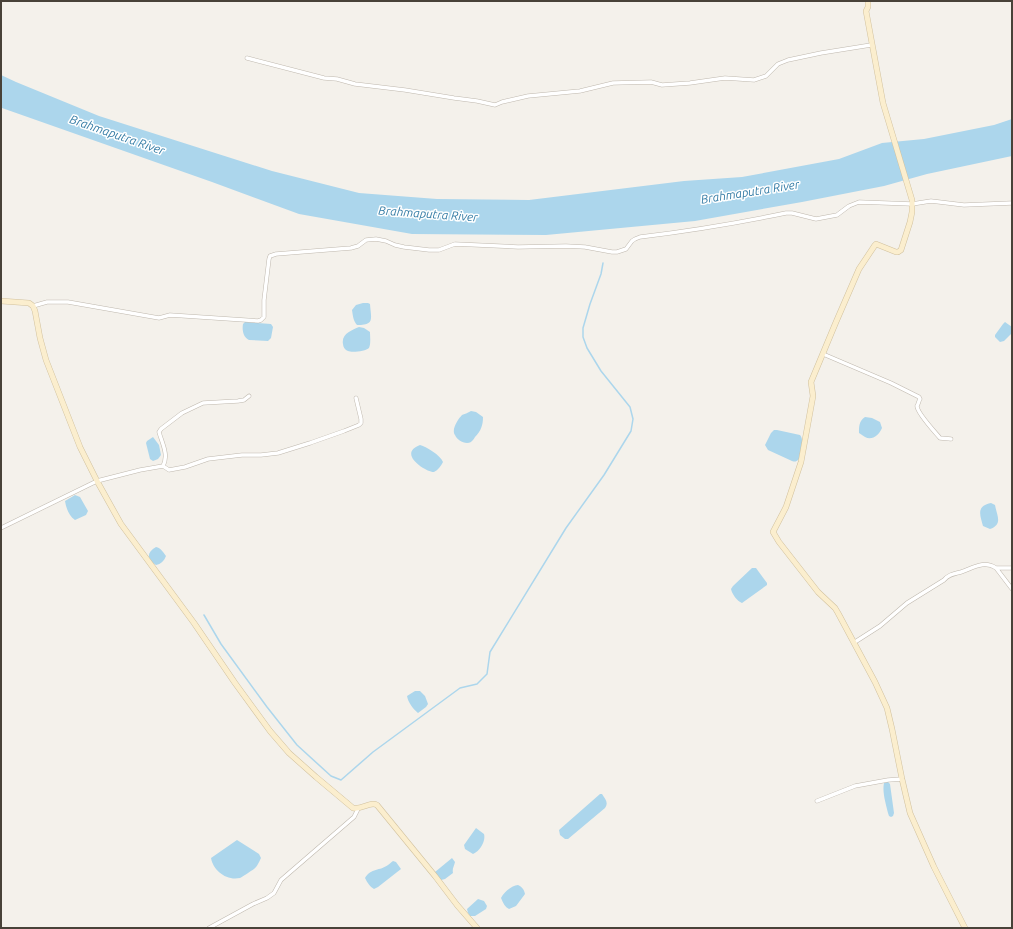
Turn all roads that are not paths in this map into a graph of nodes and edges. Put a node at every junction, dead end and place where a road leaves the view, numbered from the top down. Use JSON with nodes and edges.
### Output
{"nodes":[{"id":1,"x":868,"y":1,"type":"edge"},
{"id":2,"x":872,"y":45,"type":"junction"},
{"id":3,"x":247,"y":58,"type":"dead end"},
{"id":4,"x":912,"y":202,"type":"junction"},
{"id":5,"x":1012,"y":203,"type":"edge"},
{"id":6,"x":1,"y":301,"type":"edge"},
{"id":7,"x":33,"y":306,"type":"junction"},
{"id":8,"x":823,"y":354,"type":"junction"},
{"id":9,"x":250,"y":396,"type":"dead end"},
{"id":10,"x":356,"y":398,"type":"dead end"},
{"id":11,"x":951,"y":439,"type":"dead end"},
{"id":12,"x":163,"y":466,"type":"junction"},
{"id":13,"x":97,"y":481,"type":"junction"},
{"id":14,"x":1,"y":528,"type":"edge"},
{"id":15,"x":996,"y":568,"type":"junction"},
{"id":16,"x":1012,"y":568,"type":"edge"},
{"id":17,"x":1012,"y":589,"type":"edge"},
{"id":18,"x":855,"y":642,"type":"junction"},
{"id":19,"x":902,"y":779,"type":"junction"},
{"id":20,"x":817,"y":802,"type":"dead end"},
{"id":21,"x":358,"y":809,"type":"junction"},
{"id":22,"x":209,"y":928,"type":"edge"},
{"id":23,"x":478,"y":928,"type":"edge"},
{"id":24,"x":965,"y":928,"type":"edge"}],
"edges":[{"from":1,"to":2,"type":"street"},
{"from":2,"to":3,"type":"street"},
{"from":2,"to":4,"type":"street"},
{"from":4,"to":5,"type":"street"},
{"from":4,"to":7,"type":"street"},
{"from":4,"to":8,"type":"street"},
{"from":6,"to":7,"type":"street"},
{"from":7,"to":13,"type":"street"},
{"from":8,"to":11,"type":"street"},
{"from":8,"to":18,"type":"street"},
{"from":9,"to":12,"type":"street"},
{"from":10,"to":12,"type":"street"},
{"from":12,"to":13,"type":"street"},
{"from":13,"to":14,"type":"street"},
{"from":13,"to":21,"type":"street"},
{"from":15,"to":16,"type":"street"},
{"from":15,"to":17,"type":"street"},
{"from":15,"to":18,"type":"street"},
{"from":18,"to":19,"type":"street"},
{"from":19,"to":20,"type":"street"},
{"from":19,"to":24,"type":"street"},
{"from":21,"to":22,"type":"street"},
{"from":21,"to":23,"type":"street"}]}
